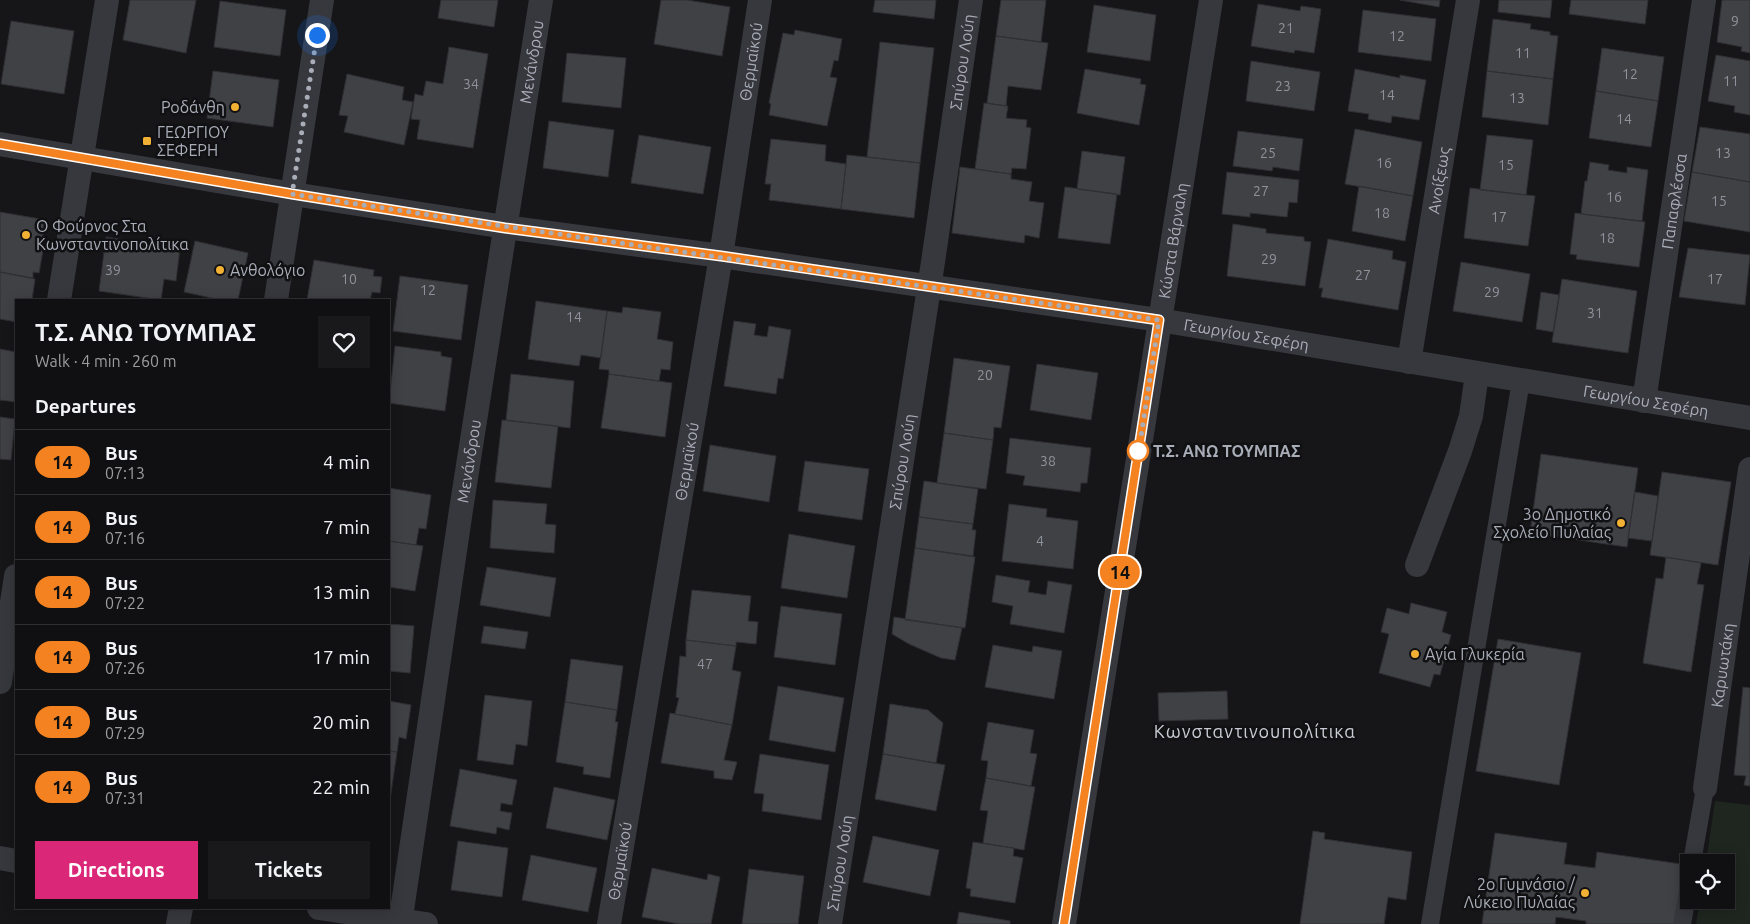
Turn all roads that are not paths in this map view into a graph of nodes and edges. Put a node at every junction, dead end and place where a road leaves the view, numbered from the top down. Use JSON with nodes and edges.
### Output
{"nodes":[{"id":1,"x":107,"y":0,"type":"edge"},
{"id":2,"x":322,"y":0,"type":"edge"},
{"id":3,"x":541,"y":0,"type":"edge"},
{"id":4,"x":760,"y":0,"type":"edge"},
{"id":5,"x":971,"y":0,"type":"edge"},
{"id":6,"x":1211,"y":0,"type":"edge"},
{"id":7,"x":1468,"y":0,"type":"edge"},
{"id":8,"x":1704,"y":0,"type":"edge"},
{"id":9,"x":0,"y":144,"type":"edge"},
{"id":10,"x":82,"y":158,"type":"junction"},
{"id":11,"x":292,"y":194,"type":"junction"},
{"id":12,"x":505,"y":228,"type":"junction"},
{"id":13,"x":721,"y":256,"type":"junction"},
{"id":14,"x":929,"y":286,"type":"junction"},
{"id":15,"x":59,"y":299,"type":"edge"},
{"id":16,"x":276,"y":299,"type":"edge"},
{"id":17,"x":1159,"y":320,"type":"junction"},
{"id":18,"x":1409,"y":362,"type":"junction"},
{"id":19,"x":1478,"y":374,"type":"junction"},
{"id":20,"x":1521,"y":381,"type":"junction"},
{"id":21,"x":1644,"y":400,"type":"junction"},
{"id":22,"x":1750,"y":418,"type":"edge"},
{"id":23,"x":1750,"y":469,"type":"edge"},
{"id":24,"x":1417,"y":565,"type":"dead end"},
{"id":25,"x":15,"y":583,"type":"edge"},
{"id":26,"x":0,"y":682,"type":"edge"},
{"id":27,"x":1705,"y":788,"type":"joint"},
{"id":28,"x":1693,"y":854,"type":"edge"},
{"id":29,"x":0,"y":858,"type":"edge"},
{"id":30,"x":15,"y":861,"type":"edge"},
{"id":31,"x":181,"y":909,"type":"edge"},
{"id":32,"x":325,"y":909,"type":"edge"},
{"id":33,"x":1685,"y":909,"type":"edge"},
{"id":34,"x":400,"y":922,"type":"edge"},
{"id":35,"x":178,"y":924,"type":"edge"},
{"id":36,"x":426,"y":924,"type":"edge"},
{"id":37,"x":609,"y":924,"type":"edge"},
{"id":38,"x":830,"y":924,"type":"edge"},
{"id":39,"x":1064,"y":924,"type":"edge"},
{"id":40,"x":1430,"y":924,"type":"edge"},
{"id":41,"x":1682,"y":924,"type":"edge"}],
"edges":[{"from":1,"to":10,"type":"street"},
{"from":2,"to":11,"type":"street"},
{"from":3,"to":12,"type":"street","name":"Μενάνδρου"},
{"from":4,"to":13,"type":"street","name":"Θερμαϊκού"},
{"from":5,"to":14,"type":"street","name":"Σπύρου Λούη"},
{"from":6,"to":17,"type":"street","name":"Κώστα Βάρναλη"},
{"from":7,"to":18,"type":"street","name":"Ανοίξεως"},
{"from":8,"to":21,"type":"street","name":"Παπαφλέσσα"},
{"from":9,"to":10,"type":"street","name":"Γεωργίου Σεφέρη"},
{"from":10,"to":11,"type":"street","name":"Γεωργίου Σεφέρη"},
{"from":10,"to":15,"type":"street"},
{"from":11,"to":12,"type":"street","name":"Γεωργίου Σεφέρη"},
{"from":11,"to":16,"type":"street"},
{"from":12,"to":13,"type":"street","name":"Γεωργίου Σεφέρη"},
{"from":12,"to":34,"type":"street","name":"Μενάνδρου"},
{"from":13,"to":14,"type":"street","name":"Γεωργίου Σεφέρη"},
{"from":13,"to":37,"type":"street","name":"Θερμαϊκού"},
{"from":14,"to":17,"type":"street","name":"Γεωργίου Σεφέρη"},
{"from":14,"to":38,"type":"street","name":"Σπύρου Λούη"},
{"from":17,"to":18,"type":"street","name":"Γεωργίου Σεφέρη"},
{"from":17,"to":39,"type":"street","name":"Κώστα Βάρναλη"},
{"from":18,"to":19,"type":"street","name":"Γεωργίου Σεφέρη"},
{"from":19,"to":20,"type":"street","name":"Γεωργίου Σεφέρη"},
{"from":19,"to":24,"type":"street"},
{"from":20,"to":21,"type":"street","name":"Γεωργίου Σεφέρη"},
{"from":20,"to":40,"type":"street"},
{"from":21,"to":22,"type":"street","name":"Γεωργίου Σεφέρη"},
{"from":23,"to":27,"type":"street","name":"Καρυωτάκη"},
{"from":25,"to":26,"type":"street"},
{"from":27,"to":28,"type":"street","name":"Καρυωτάκη"},
{"from":29,"to":30,"type":"street"},
{"from":31,"to":35,"type":"street"},
{"from":32,"to":34,"type":"street"},
{"from":33,"to":41,"type":"street"},
{"from":34,"to":36,"type":"street"}]}
